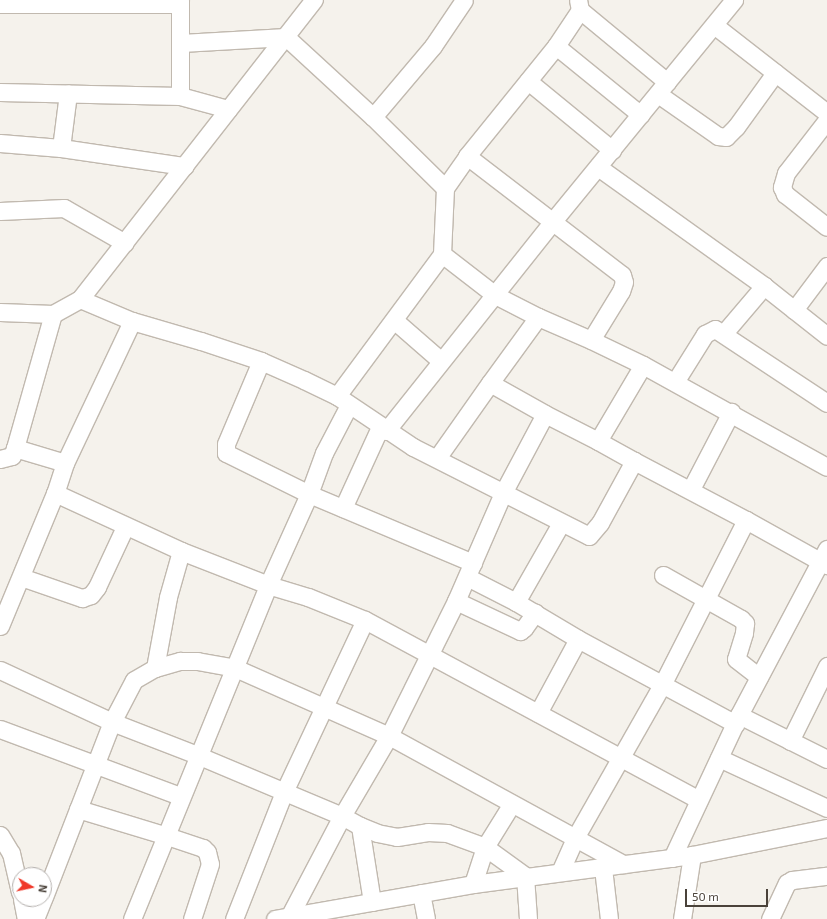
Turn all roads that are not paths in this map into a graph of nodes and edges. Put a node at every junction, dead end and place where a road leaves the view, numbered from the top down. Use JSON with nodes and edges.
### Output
{"nodes":[{"id":1,"x":314,"y":0,"type":"edge"},
{"id":2,"x":464,"y":0,"type":"edge"},
{"id":3,"x":734,"y":0,"type":"edge"},
{"id":4,"x":180,"y":2,"type":"edge"},
{"id":5,"x":0,"y":4,"type":"edge"},
{"id":6,"x":579,"y":5,"type":"edge"},
{"id":7,"x":714,"y":25,"type":"junction"},
{"id":8,"x":286,"y":37,"type":"junction"},
{"id":9,"x":181,"y":43,"type":"junction"},
{"id":10,"x":556,"y":46,"type":"junction"},
{"id":11,"x":775,"y":74,"type":"junction"},
{"id":12,"x":528,"y":81,"type":"junction"},
{"id":13,"x":662,"y":88,"type":"junction"},
{"id":14,"x":0,"y":92,"type":"edge"},
{"id":15,"x":68,"y":93,"type":"junction"},
{"id":16,"x":180,"y":96,"type":"junction"},
{"id":17,"x":228,"y":109,"type":"junction"},
{"id":18,"x":827,"y":114,"type":"edge"},
{"id":19,"x":641,"y":115,"type":"junction"},
{"id":20,"x":373,"y":117,"type":"junction"},
{"id":21,"x":827,"y":120,"type":"edge"},
{"id":22,"x":0,"y":143,"type":"edge"},
{"id":23,"x":61,"y":148,"type":"junction"},
{"id":24,"x":612,"y":150,"type":"junction"},
{"id":25,"x":467,"y":156,"type":"junction"},
{"id":26,"x":185,"y":166,"type":"junction"},
{"id":27,"x":598,"y":167,"type":"junction"},
{"id":28,"x":445,"y":188,"type":"junction"},
{"id":29,"x":0,"y":211,"type":"edge"},
{"id":30,"x":553,"y":221,"type":"junction"},
{"id":31,"x":827,"y":227,"type":"edge"},
{"id":32,"x":125,"y":243,"type":"junction"},
{"id":33,"x":442,"y":254,"type":"junction"},
{"id":34,"x":827,"y":266,"type":"edge"},
{"id":35,"x":764,"y":286,"type":"junction"},
{"id":36,"x":495,"y":294,"type":"junction"},
{"id":37,"x":80,"y":299,"type":"junction"},
{"id":38,"x":794,"y":310,"type":"junction"},
{"id":39,"x":0,"y":312,"type":"edge"},
{"id":40,"x":60,"y":312,"type":"junction"},
{"id":41,"x":538,"y":317,"type":"junction"},
{"id":42,"x":394,"y":320,"type":"junction"},
{"id":43,"x":132,"y":321,"type":"junction"},
{"id":44,"x":724,"y":333,"type":"junction"},
{"id":45,"x":827,"y":336,"type":"edge"},
{"id":46,"x":590,"y":340,"type":"junction"},
{"id":47,"x":261,"y":361,"type":"junction"},
{"id":48,"x":441,"y":362,"type":"junction"},
{"id":49,"x":643,"y":365,"type":"junction"},
{"id":50,"x":675,"y":382,"type":"junction"},
{"id":51,"x":490,"y":383,"type":"junction"},
{"id":52,"x":343,"y":400,"type":"junction"},
{"id":53,"x":827,"y":403,"type":"edge"},
{"id":54,"x":731,"y":412,"type":"junction"},
{"id":55,"x":546,"y":414,"type":"junction"},
{"id":56,"x":383,"y":429,"type":"junction"},
{"id":57,"x":598,"y":441,"type":"junction"},
{"id":58,"x":15,"y":448,"type":"junction"},
{"id":59,"x":437,"y":458,"type":"junction"},
{"id":60,"x":0,"y":459,"type":"edge"},
{"id":61,"x":634,"y":460,"type":"junction"},
{"id":62,"x":66,"y":464,"type":"junction"},
{"id":63,"x":827,"y":467,"type":"edge"},
{"id":64,"x":691,"y":489,"type":"junction"},
{"id":65,"x":55,"y":493,"type":"junction"},
{"id":66,"x":309,"y":494,"type":"junction"},
{"id":67,"x":503,"y":494,"type":"junction"},
{"id":68,"x":343,"y":508,"type":"junction"},
{"id":69,"x":746,"y":520,"type":"junction"},
{"id":70,"x":561,"y":524,"type":"junction"},
{"id":71,"x":124,"y":527,"type":"junction"},
{"id":72,"x":181,"y":551,"type":"junction"},
{"id":73,"x":825,"y":559,"type":"edge"},
{"id":74,"x":470,"y":570,"type":"junction"},
{"id":75,"x":663,"y":575,"type":"dead end"},
{"id":76,"x":21,"y":577,"type":"junction"},
{"id":77,"x":268,"y":584,"type":"junction"},
{"id":78,"x":704,"y":599,"type":"junction"},
{"id":79,"x":456,"y":601,"type":"junction"},
{"id":80,"x":516,"y":602,"type":"junction"},
{"id":81,"x":535,"y":613,"type":"junction"},
{"id":82,"x":365,"y":620,"type":"junction"},
{"id":83,"x":0,"y":626,"type":"edge"},
{"id":84,"x":578,"y":639,"type":"junction"},
{"id":85,"x":427,"y":654,"type":"junction"},
{"id":86,"x":827,"y":666,"type":"edge"},
{"id":87,"x":155,"y":668,"type":"junction"},
{"id":88,"x":235,"y":668,"type":"junction"},
{"id":89,"x":0,"y":670,"type":"edge"},
{"id":90,"x":759,"y":677,"type":"junction"},
{"id":91,"x":663,"y":683,"type":"junction"},
{"id":92,"x":325,"y":708,"type":"junction"},
{"id":93,"x":538,"y":713,"type":"junction"},
{"id":94,"x":737,"y":719,"type":"junction"},
{"id":95,"x":112,"y":722,"type":"junction"},
{"id":96,"x":0,"y":729,"type":"edge"},
{"id":97,"x":388,"y":736,"type":"junction"},
{"id":98,"x":790,"y":741,"type":"junction"},
{"id":99,"x":197,"y":755,"type":"junction"},
{"id":100,"x":620,"y":758,"type":"junction"},
{"id":101,"x":719,"y":758,"type":"junction"},
{"id":102,"x":827,"y":758,"type":"edge"},
{"id":103,"x":96,"y":764,"type":"junction"},
{"id":104,"x":284,"y":792,"type":"junction"},
{"id":105,"x":180,"y":796,"type":"junction"},
{"id":106,"x":699,"y":800,"type":"junction"},
{"id":107,"x":825,"y":803,"type":"edge"},
{"id":108,"x":511,"y":805,"type":"junction"},
{"id":109,"x":78,"y":809,"type":"junction"},
{"id":110,"x":342,"y":816,"type":"junction"},
{"id":111,"x":360,"y":826,"type":"junction"},
{"id":112,"x":827,"y":828,"type":"edge"},
{"id":113,"x":0,"y":835,"type":"edge"},
{"id":114,"x":164,"y":835,"type":"junction"},
{"id":115,"x":576,"y":838,"type":"junction"},
{"id":116,"x":485,"y":847,"type":"junction"},
{"id":117,"x":692,"y":855,"type":"junction"},
{"id":118,"x":672,"y":858,"type":"junction"},
{"id":119,"x":623,"y":864,"type":"junction"},
{"id":120,"x":14,"y":867,"type":"edge"},
{"id":121,"x":602,"y":868,"type":"junction"},
{"id":122,"x":560,"y":872,"type":"junction"},
{"id":123,"x":525,"y":876,"type":"junction"},
{"id":124,"x":827,"y":876,"type":"edge"},
{"id":125,"x":52,"y":877,"type":"edge"},
{"id":126,"x":473,"y":884,"type":"junction"},
{"id":127,"x":421,"y":893,"type":"junction"},
{"id":128,"x":24,"y":907,"type":"edge"},
{"id":129,"x":41,"y":907,"type":"edge"},
{"id":130,"x":363,"y":908,"type":"edge"},
{"id":131,"x":282,"y":918,"type":"edge"},
{"id":132,"x":26,"y":919,"type":"edge"},
{"id":133,"x":36,"y":919,"type":"edge"},
{"id":134,"x":132,"y":919,"type":"edge"},
{"id":135,"x":192,"y":919,"type":"edge"},
{"id":136,"x":234,"y":919,"type":"edge"},
{"id":137,"x":426,"y":919,"type":"edge"},
{"id":138,"x":528,"y":919,"type":"edge"},
{"id":139,"x":609,"y":919,"type":"edge"},
{"id":140,"x":682,"y":919,"type":"edge"},
{"id":141,"x":770,"y":919,"type":"edge"}],
"edges":[{"from":1,"to":8,"type":"street"},
{"from":2,"to":20,"type":"street"},
{"from":3,"to":7,"type":"street"},
{"from":4,"to":5,"type":"street"},
{"from":4,"to":9,"type":"street"},
{"from":6,"to":10,"type":"street"},
{"from":6,"to":13,"type":"street"},
{"from":7,"to":11,"type":"street"},
{"from":7,"to":13,"type":"street"},
{"from":8,"to":9,"type":"street"},
{"from":8,"to":17,"type":"street"},
{"from":8,"to":20,"type":"street"},
{"from":9,"to":16,"type":"street"},
{"from":10,"to":12,"type":"street"},
{"from":10,"to":19,"type":"street"},
{"from":11,"to":13,"type":"street"},
{"from":11,"to":18,"type":"street"},
{"from":12,"to":24,"type":"street"},
{"from":12,"to":25,"type":"street"},
{"from":13,"to":19,"type":"street"},
{"from":14,"to":15,"type":"street"},
{"from":15,"to":16,"type":"street"},
{"from":15,"to":23,"type":"street"},
{"from":16,"to":17,"type":"street"},
{"from":17,"to":26,"type":"street"},
{"from":19,"to":24,"type":"street"},
{"from":20,"to":28,"type":"street"},
{"from":21,"to":31,"type":"street"},
{"from":22,"to":23,"type":"street"},
{"from":23,"to":26,"type":"street"},
{"from":24,"to":27,"type":"street"},
{"from":25,"to":28,"type":"street"},
{"from":25,"to":30,"type":"street"},
{"from":26,"to":32,"type":"street"},
{"from":27,"to":30,"type":"street"},
{"from":27,"to":35,"type":"street"},
{"from":28,"to":33,"type":"street"},
{"from":29,"to":32,"type":"street"},
{"from":30,"to":36,"type":"street"},
{"from":30,"to":46,"type":"street"},
{"from":32,"to":37,"type":"street"},
{"from":33,"to":36,"type":"street"},
{"from":33,"to":42,"type":"street"},
{"from":34,"to":38,"type":"street"},
{"from":35,"to":38,"type":"street"},
{"from":35,"to":44,"type":"street"},
{"from":36,"to":41,"type":"street"},
{"from":36,"to":48,"type":"street"},
{"from":37,"to":40,"type":"street"},
{"from":37,"to":43,"type":"street"},
{"from":38,"to":45,"type":"street"},
{"from":39,"to":40,"type":"street"},
{"from":40,"to":58,"type":"street"},
{"from":41,"to":46,"type":"street"},
{"from":41,"to":51,"type":"street"},
{"from":42,"to":48,"type":"street"},
{"from":42,"to":52,"type":"street"},
{"from":43,"to":47,"type":"street"},
{"from":43,"to":62,"type":"street"},
{"from":44,"to":50,"type":"street"},
{"from":44,"to":53,"type":"street"},
{"from":46,"to":49,"type":"street"},
{"from":47,"to":52,"type":"street"},
{"from":47,"to":66,"type":"street"},
{"from":48,"to":56,"type":"street"},
{"from":49,"to":50,"type":"street"},
{"from":49,"to":57,"type":"street"},
{"from":50,"to":54,"type":"street"},
{"from":51,"to":55,"type":"street"},
{"from":51,"to":59,"type":"street"},
{"from":52,"to":56,"type":"street"},
{"from":52,"to":66,"type":"street"},
{"from":54,"to":63,"type":"street"},
{"from":54,"to":64,"type":"street"},
{"from":55,"to":57,"type":"street"},
{"from":55,"to":67,"type":"street"},
{"from":56,"to":59,"type":"street"},
{"from":56,"to":68,"type":"street"},
{"from":57,"to":61,"type":"street"},
{"from":58,"to":60,"type":"street"},
{"from":58,"to":62,"type":"street"},
{"from":59,"to":67,"type":"street"},
{"from":61,"to":64,"type":"street"},
{"from":61,"to":70,"type":"street"},
{"from":62,"to":65,"type":"street"},
{"from":64,"to":69,"type":"street"},
{"from":65,"to":71,"type":"street"},
{"from":65,"to":76,"type":"street"},
{"from":66,"to":68,"type":"street"},
{"from":66,"to":77,"type":"street"},
{"from":67,"to":70,"type":"street"},
{"from":67,"to":74,"type":"street"},
{"from":68,"to":74,"type":"street"},
{"from":69,"to":73,"type":"street"},
{"from":69,"to":78,"type":"street"},
{"from":70,"to":80,"type":"street"},
{"from":71,"to":72,"type":"street"},
{"from":71,"to":76,"type":"street"},
{"from":72,"to":77,"type":"street"},
{"from":72,"to":87,"type":"street"},
{"from":73,"to":90,"type":"street"},
{"from":74,"to":79,"type":"street"},
{"from":74,"to":80,"type":"street"},
{"from":75,"to":78,"type":"street"},
{"from":76,"to":83,"type":"street"},
{"from":77,"to":82,"type":"street"},
{"from":77,"to":88,"type":"street"},
{"from":78,"to":90,"type":"street"},
{"from":78,"to":91,"type":"street"},
{"from":79,"to":81,"type":"street"},
{"from":79,"to":85,"type":"street"},
{"from":80,"to":81,"type":"street"},
{"from":81,"to":84,"type":"street"},
{"from":82,"to":85,"type":"street"},
{"from":82,"to":92,"type":"street"},
{"from":84,"to":91,"type":"street"},
{"from":84,"to":93,"type":"street"},
{"from":85,"to":93,"type":"street"},
{"from":85,"to":97,"type":"street"},
{"from":86,"to":98,"type":"street"},
{"from":87,"to":88,"type":"street"},
{"from":87,"to":95,"type":"street"},
{"from":88,"to":92,"type":"street"},
{"from":88,"to":99,"type":"street"},
{"from":89,"to":95,"type":"street"},
{"from":90,"to":94,"type":"street"},
{"from":91,"to":94,"type":"street"},
{"from":91,"to":100,"type":"street"},
{"from":92,"to":97,"type":"street"},
{"from":92,"to":104,"type":"street"},
{"from":93,"to":100,"type":"street"},
{"from":94,"to":98,"type":"street"},
{"from":94,"to":101,"type":"street"},
{"from":95,"to":99,"type":"street"},
{"from":95,"to":103,"type":"street"},
{"from":96,"to":103,"type":"street"},
{"from":97,"to":108,"type":"street"},
{"from":97,"to":110,"type":"street"},
{"from":98,"to":102,"type":"street"},
{"from":99,"to":104,"type":"street"},
{"from":99,"to":105,"type":"street"},
{"from":100,"to":106,"type":"street"},
{"from":100,"to":115,"type":"street"},
{"from":101,"to":106,"type":"street"},
{"from":101,"to":107,"type":"street"},
{"from":103,"to":105,"type":"street"},
{"from":103,"to":109,"type":"street"},
{"from":104,"to":110,"type":"street"},
{"from":104,"to":136,"type":"street"},
{"from":105,"to":114,"type":"street"},
{"from":106,"to":118,"type":"street"},
{"from":108,"to":115,"type":"street"},
{"from":108,"to":116,"type":"street"},
{"from":109,"to":114,"type":"street"},
{"from":109,"to":125,"type":"street"},
{"from":110,"to":111,"type":"street"},
{"from":110,"to":131,"type":"street"},
{"from":111,"to":116,"type":"street"},
{"from":111,"to":130,"type":"street"},
{"from":112,"to":117,"type":"street"},
{"from":113,"to":120,"type":"street"},
{"from":114,"to":134,"type":"street"},
{"from":114,"to":135,"type":"street"},
{"from":115,"to":119,"type":"street"},
{"from":115,"to":122,"type":"street"},
{"from":116,"to":123,"type":"street"},
{"from":116,"to":126,"type":"street"},
{"from":117,"to":118,"type":"street"},
{"from":117,"to":140,"type":"street"},
{"from":118,"to":119,"type":"street"},
{"from":119,"to":121,"type":"street"},
{"from":121,"to":122,"type":"street"},
{"from":121,"to":139,"type":"street"},
{"from":122,"to":123,"type":"street"},
{"from":123,"to":126,"type":"street"},
{"from":123,"to":138,"type":"street"},
{"from":124,"to":141,"type":"street"},
{"from":126,"to":127,"type":"street"},
{"from":127,"to":130,"type":"street"},
{"from":127,"to":137,"type":"street"},
{"from":128,"to":132,"type":"street"},
{"from":129,"to":133,"type":"street"},
{"from":130,"to":131,"type":"street"}]}
